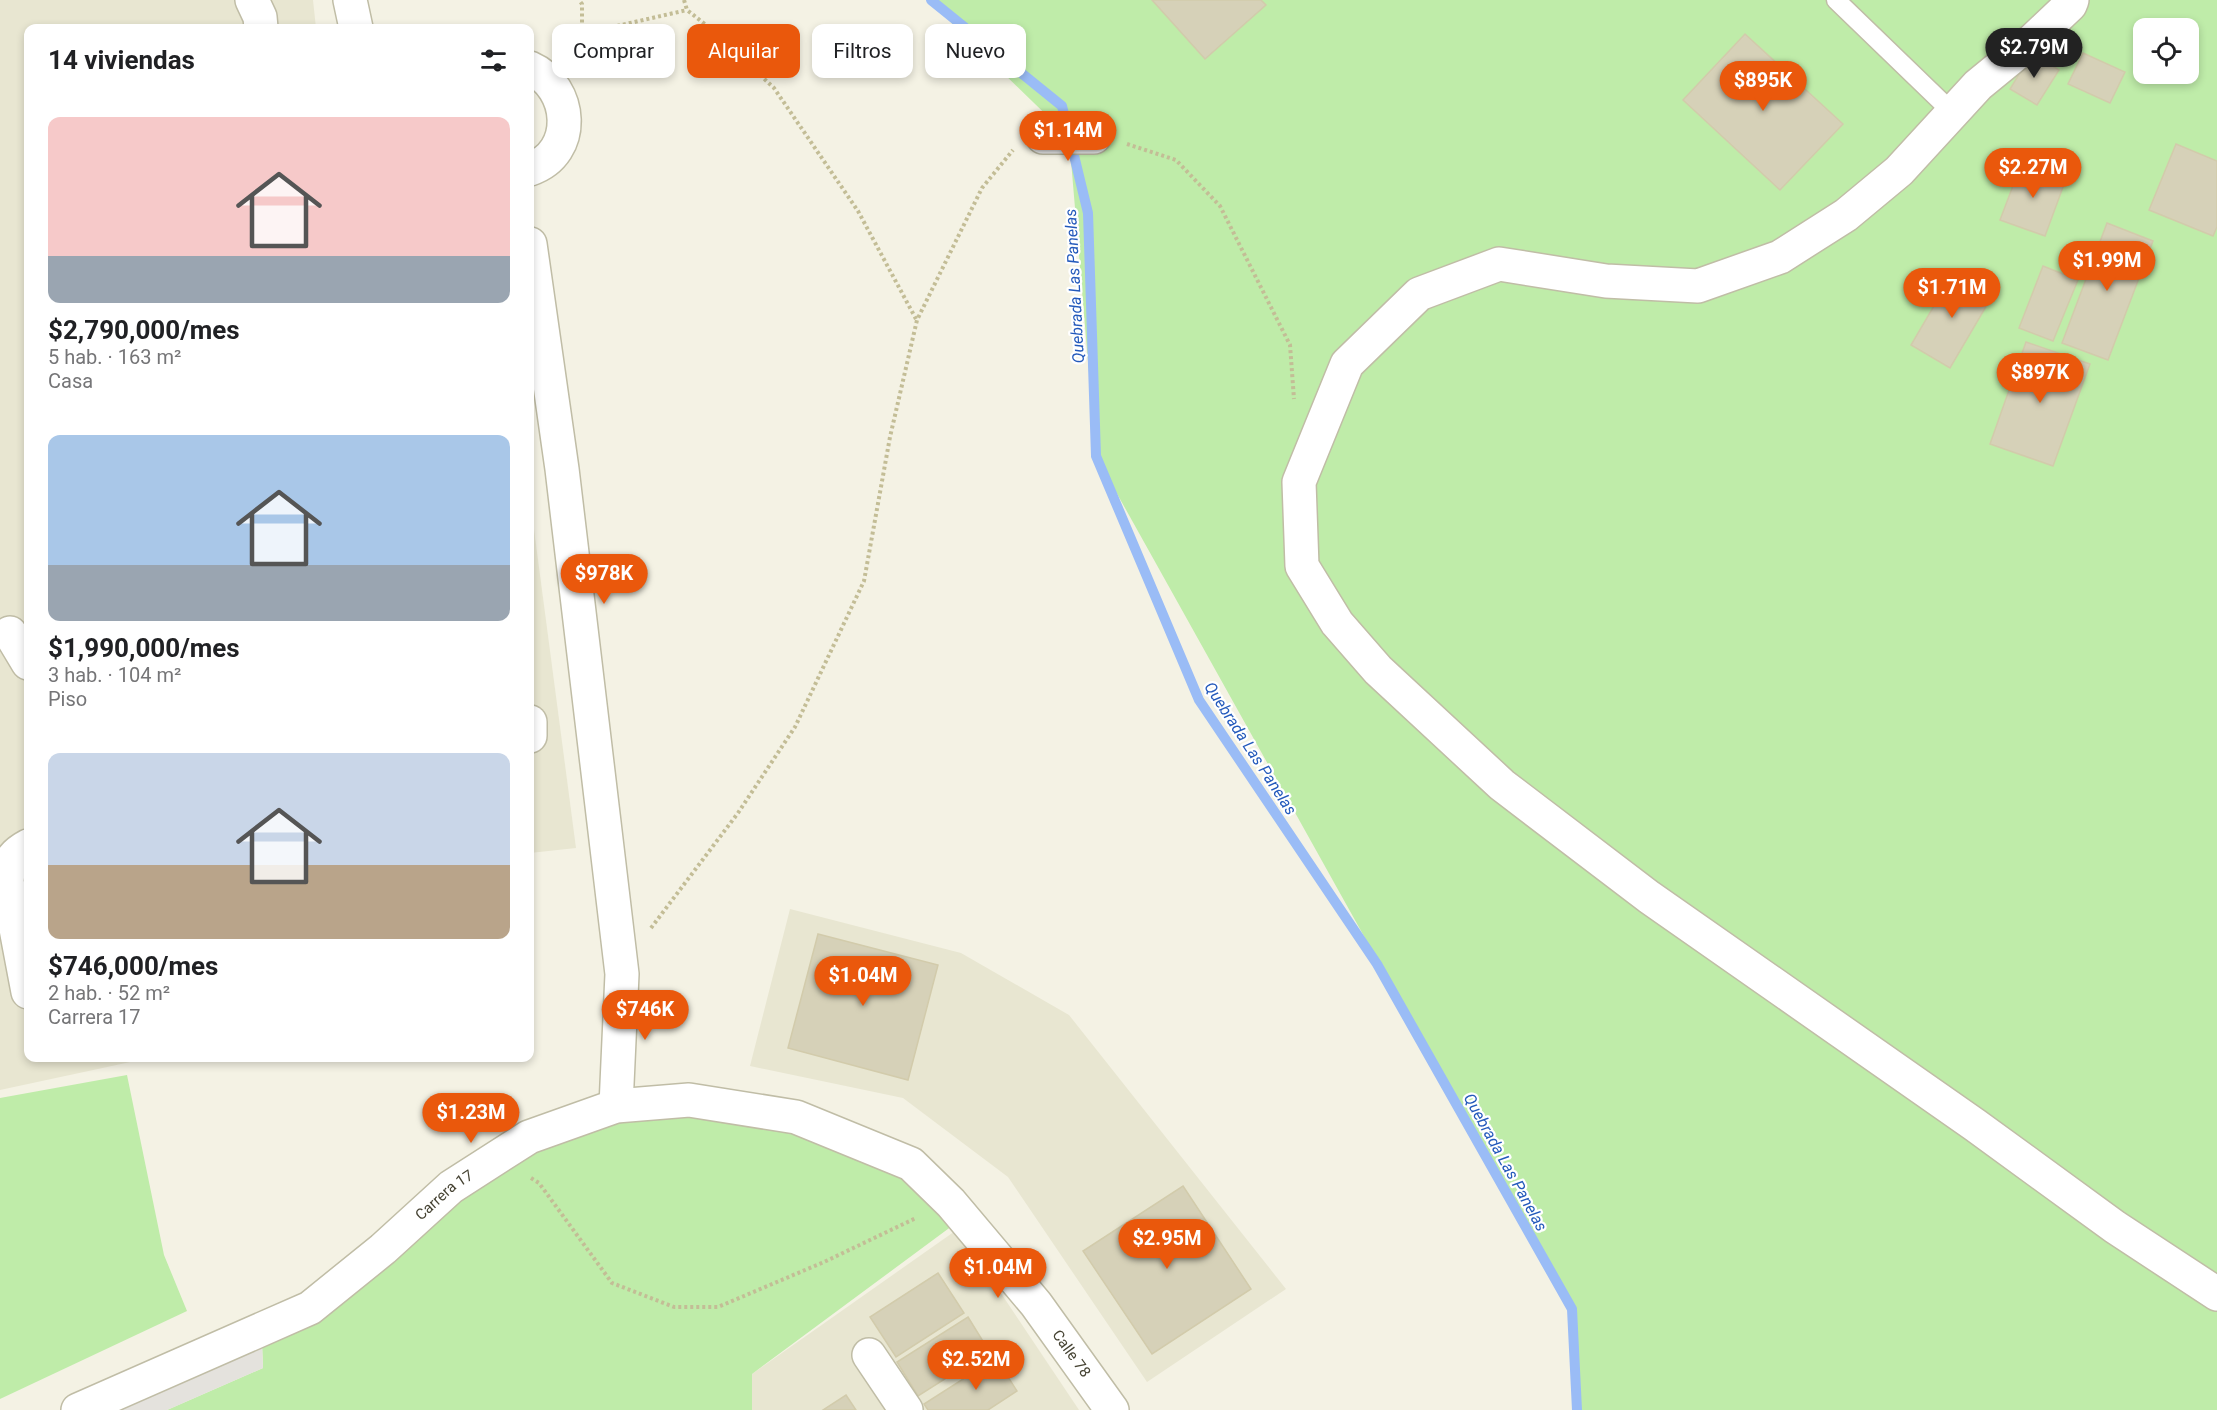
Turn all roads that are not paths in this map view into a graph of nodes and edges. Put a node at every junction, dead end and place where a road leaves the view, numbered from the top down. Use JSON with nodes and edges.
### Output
{"nodes":[{"id":1,"x":252,"y":0,"type":"edge"},
{"id":2,"x":350,"y":0,"type":"edge"},
{"id":3,"x":1836,"y":0,"type":"edge"},
{"id":4,"x":2072,"y":0,"type":"edge"},
{"id":5,"x":261,"y":24,"type":"edge"},
{"id":6,"x":355,"y":24,"type":"edge"},
{"id":7,"x":534,"y":70,"type":"edge"},
{"id":8,"x":1952,"y":112,"type":"junction"},
{"id":9,"x":1043,"y":137,"type":"road end"},
{"id":10,"x":1094,"y":137,"type":"road end"},
{"id":11,"x":534,"y":168,"type":"edge"},
{"id":12,"x":534,"y":272,"type":"edge"},
{"id":13,"x":13,"y":631,"type":"edge"},
{"id":14,"x":24,"y":654,"type":"edge"},
{"id":15,"x":24,"y":848,"type":"edge"},
{"id":16,"x":24,"y":971,"type":"edge"},
{"id":17,"x":616,"y":1106,"type":"junction"},
{"id":18,"x":911,"y":1164,"type":"joint"},
{"id":19,"x":2217,"y":1294,"type":"edge"},
{"id":20,"x":869,"y":1355,"type":"dead end"},
{"id":21,"x":78,"y":1410,"type":"edge"},
{"id":22,"x":906,"y":1410,"type":"edge"},
{"id":23,"x":1112,"y":1410,"type":"edge"}],
"edges":[{"from":1,"to":5,"type":"street"},
{"from":2,"to":6,"type":"street"},
{"from":3,"to":8,"type":"lane"},
{"from":4,"to":8,"type":"street"},
{"from":7,"to":11,"type":"street"},
{"from":8,"to":19,"type":"street"},
{"from":9,"to":10,"type":"street"},
{"from":12,"to":17,"type":"street"},
{"from":13,"to":14,"type":"street"},
{"from":15,"to":16,"type":"street"},
{"from":17,"to":18,"type":"street","name":"Carrera 17"},
{"from":17,"to":21,"type":"street","name":"Carrera 17"},
{"from":18,"to":23,"type":"street","name":"Calle 78"},
{"from":20,"to":22,"type":"street"}]}
